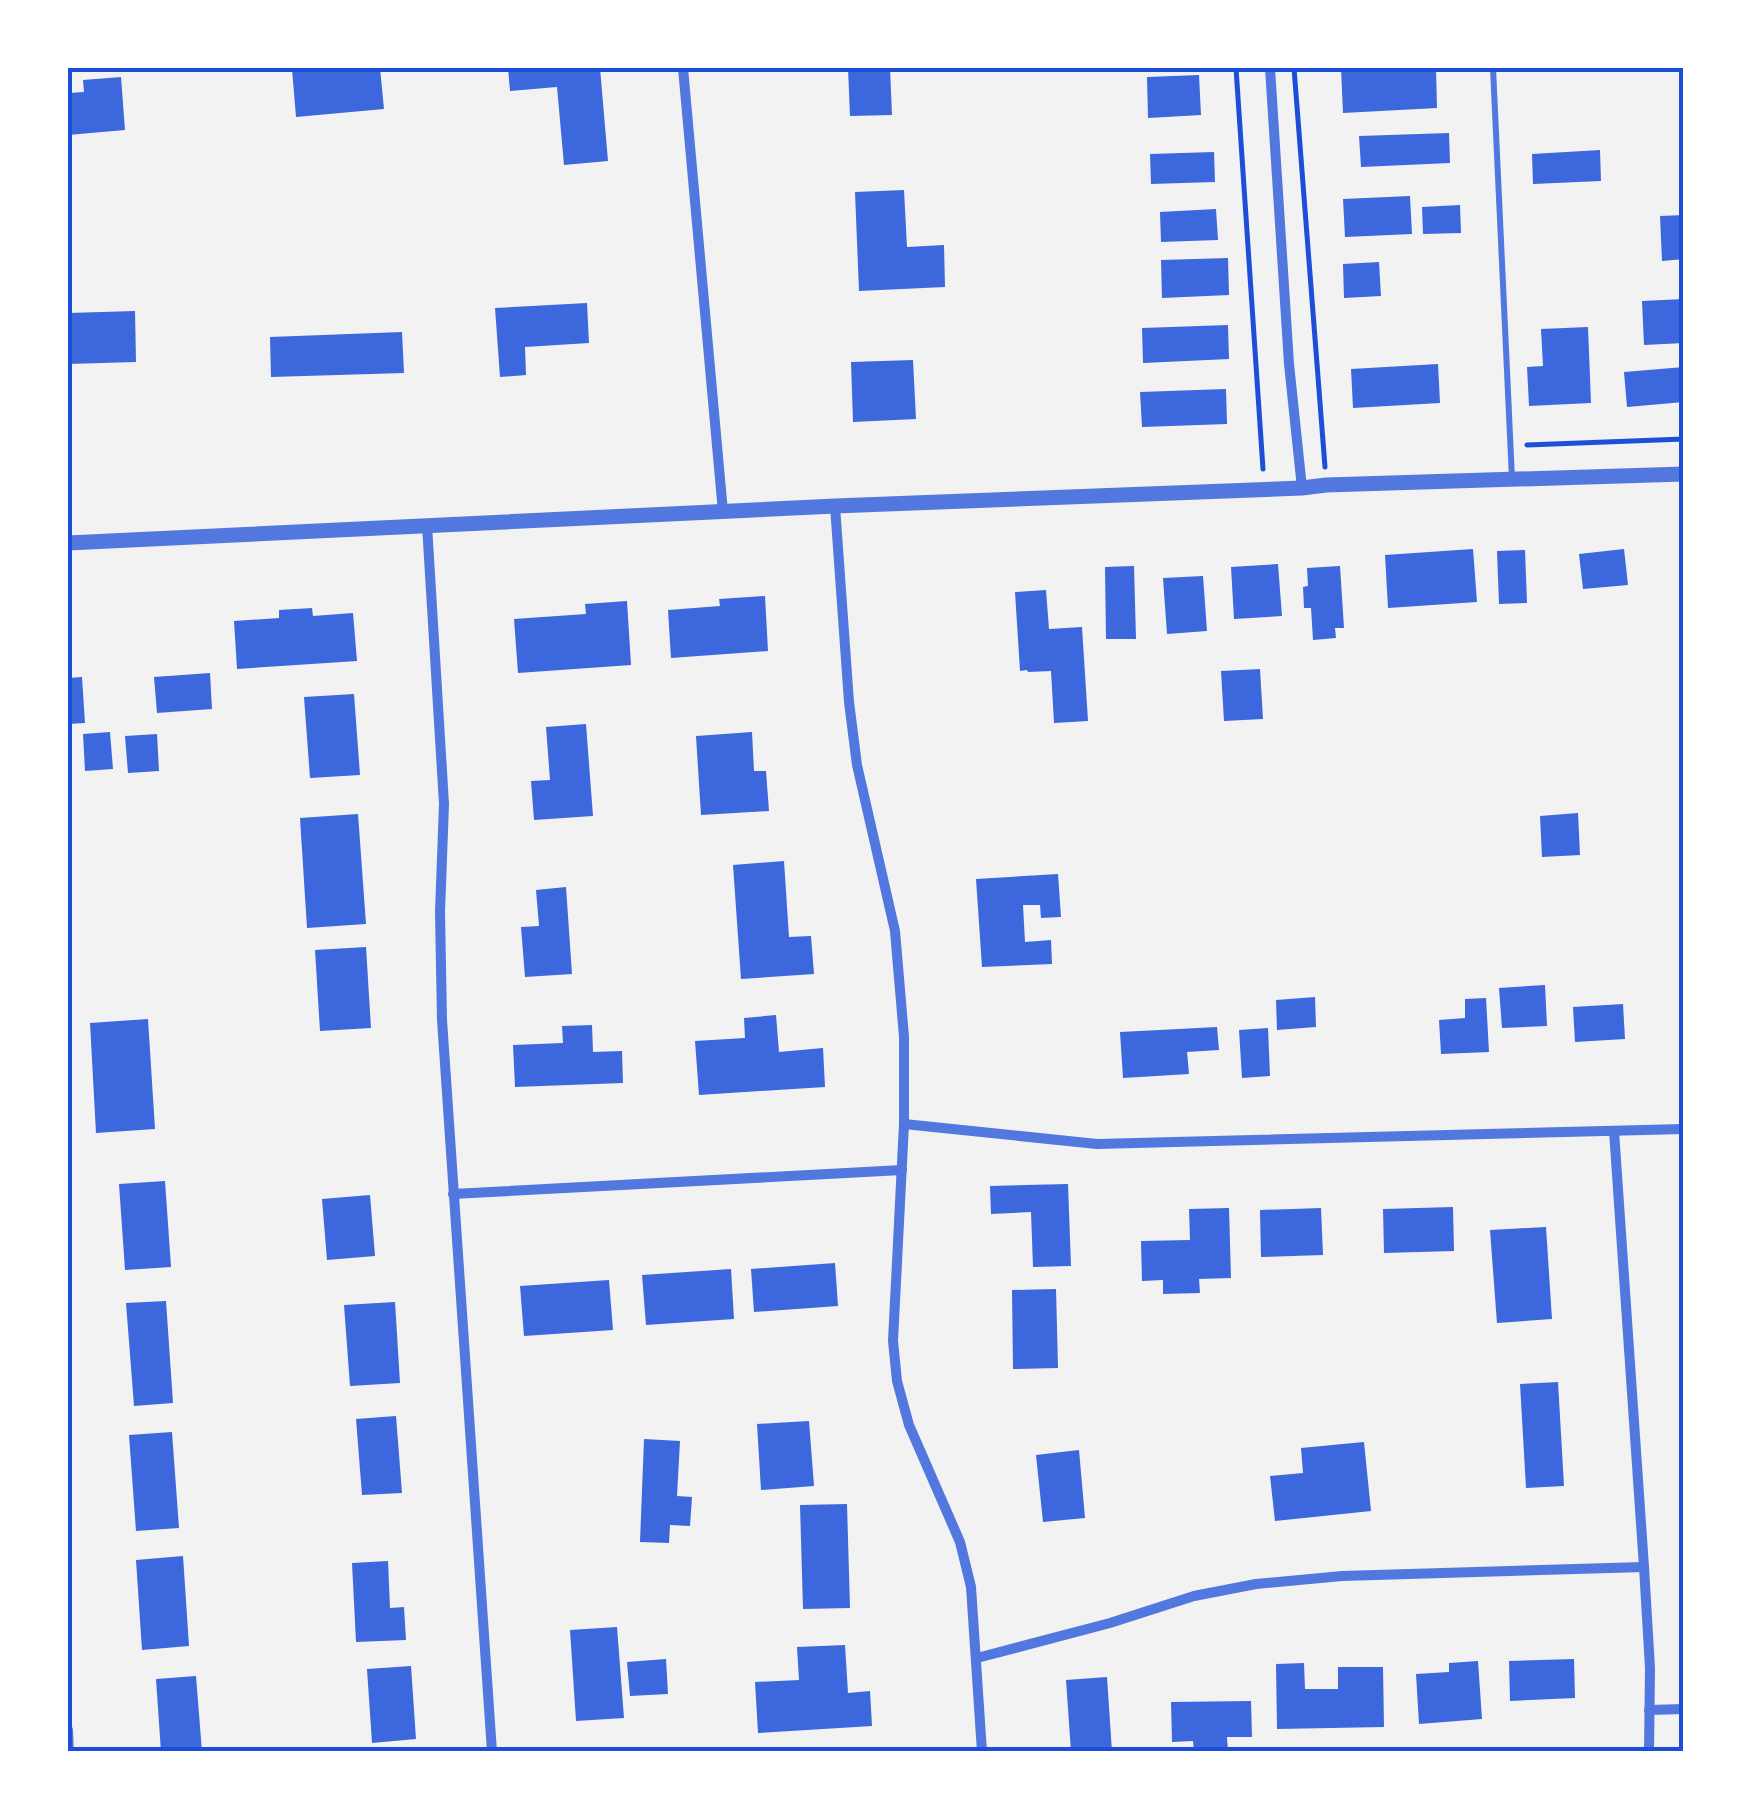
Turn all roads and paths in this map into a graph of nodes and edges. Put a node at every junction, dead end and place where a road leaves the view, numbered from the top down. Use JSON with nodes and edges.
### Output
{"nodes":[{"id":1,"x":683,"y":68,"type":"edge"},
{"id":2,"x":1236,"y":68,"type":"edge"},
{"id":3,"x":1270,"y":68,"type":"edge"},
{"id":4,"x":1294,"y":68,"type":"edge"},
{"id":5,"x":1493,"y":68,"type":"edge"},
{"id":6,"x":1684,"y":439,"type":"edge"},
{"id":7,"x":1510,"y":446,"type":"junction"},
{"id":8,"x":1684,"y":474,"type":"edge"},
{"id":9,"x":1512,"y":480,"type":"junction"},
{"id":10,"x":1326,"y":484,"type":"junction"},
{"id":11,"x":1302,"y":488,"type":"junction"},
{"id":12,"x":1264,"y":490,"type":"junction"},
{"id":13,"x":835,"y":506,"type":"junction"},
{"id":14,"x":723,"y":512,"type":"junction"},
{"id":15,"x":427,"y":525,"type":"junction"},
{"id":16,"x":68,"y":543,"type":"edge"},
{"id":17,"x":904,"y":1124,"type":"junction"},
{"id":18,"x":1684,"y":1129,"type":"edge"},
{"id":19,"x":1614,"y":1131,"type":"junction"},
{"id":20,"x":902,"y":1170,"type":"junction"},
{"id":21,"x":452,"y":1194,"type":"junction"},
{"id":22,"x":1644,"y":1568,"type":"junction"},
{"id":23,"x":977,"y":1658,"type":"junction"},
{"id":24,"x":1684,"y":1709,"type":"edge"},
{"id":25,"x":1649,"y":1710,"type":"junction"},
{"id":26,"x":68,"y":1730,"type":"edge"},
{"id":27,"x":70,"y":1752,"type":"edge"},
{"id":28,"x":492,"y":1752,"type":"edge"},
{"id":29,"x":982,"y":1752,"type":"edge"},
{"id":30,"x":1649,"y":1752,"type":"edge"}],
"edges":[{"from":1,"to":14,"type":"street"},
{"from":2,"to":12,"type":"path"},
{"from":3,"to":11,"type":"street"},
{"from":4,"to":10,"type":"path"},
{"from":5,"to":7,"type":"lane"},
{"from":6,"to":7,"type":"path"},
{"from":7,"to":9,"type":"lane"},
{"from":8,"to":9,"type":"street"},
{"from":9,"to":10,"type":"street"},
{"from":10,"to":11,"type":"street"},
{"from":11,"to":12,"type":"street"},
{"from":12,"to":13,"type":"street"},
{"from":13,"to":14,"type":"street"},
{"from":13,"to":17,"type":"street"},
{"from":14,"to":15,"type":"street"},
{"from":15,"to":16,"type":"street"},
{"from":15,"to":21,"type":"street"},
{"from":17,"to":19,"type":"street"},
{"from":17,"to":20,"type":"street"},
{"from":18,"to":19,"type":"street"},
{"from":19,"to":22,"type":"street"},
{"from":20,"to":21,"type":"street"},
{"from":20,"to":23,"type":"street"},
{"from":21,"to":28,"type":"street"},
{"from":22,"to":23,"type":"street"},
{"from":22,"to":25,"type":"street"},
{"from":23,"to":29,"type":"street"},
{"from":24,"to":25,"type":"street"},
{"from":25,"to":30,"type":"street"},
{"from":26,"to":27,"type":"street"}]}
